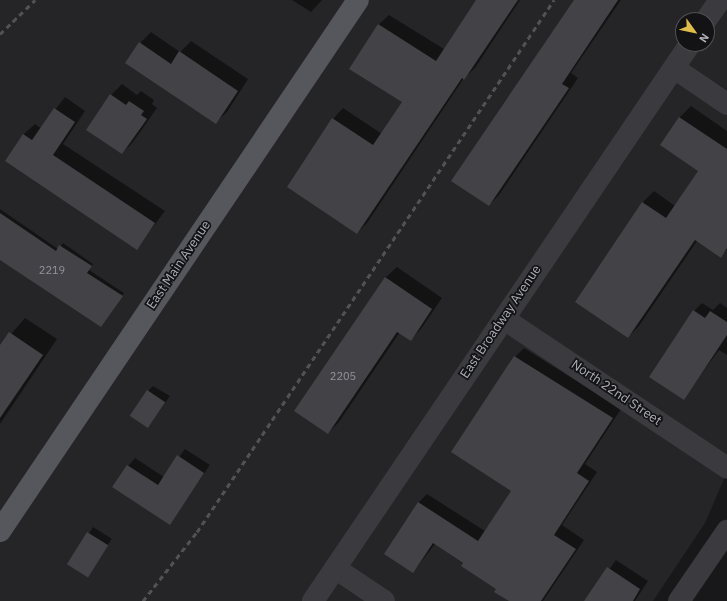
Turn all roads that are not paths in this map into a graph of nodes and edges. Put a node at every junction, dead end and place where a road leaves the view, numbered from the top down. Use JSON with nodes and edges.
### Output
{"nodes":[{"id":1,"x":358,"y":0,"type":"edge"},
{"id":2,"x":720,"y":0,"type":"edge"},
{"id":3,"x":712,"y":12,"type":"edge"},
{"id":4,"x":685,"y":52,"type":"edge"},
{"id":5,"x":674,"y":68,"type":"junction"},
{"id":6,"x":727,"y":104,"type":"edge"},
{"id":7,"x":504,"y":319,"type":"junction"},
{"id":8,"x":727,"y":468,"type":"edge"},
{"id":9,"x":727,"y":530,"type":"edge"},
{"id":10,"x":0,"y":531,"type":"edge"},
{"id":11,"x":336,"y":568,"type":"junction"},
{"id":12,"x":314,"y":601,"type":"edge"},
{"id":13,"x":384,"y":601,"type":"edge"},
{"id":14,"x":679,"y":601,"type":"edge"}],
"edges":[{"from":1,"to":10,"type":"main road","name":"East Main Avenue"},
{"from":2,"to":3,"type":"street"},
{"from":4,"to":5,"type":"street","name":"East Broadway Avenue"},
{"from":5,"to":6,"type":"street"},
{"from":5,"to":7,"type":"street","name":"East Broadway Avenue"},
{"from":7,"to":8,"type":"street","name":"North 22nd Street"},
{"from":7,"to":11,"type":"street","name":"East Broadway Avenue"},
{"from":9,"to":14,"type":"street"},
{"from":11,"to":12,"type":"street","name":"East Broadway Avenue"},
{"from":11,"to":13,"type":"street"}]}
